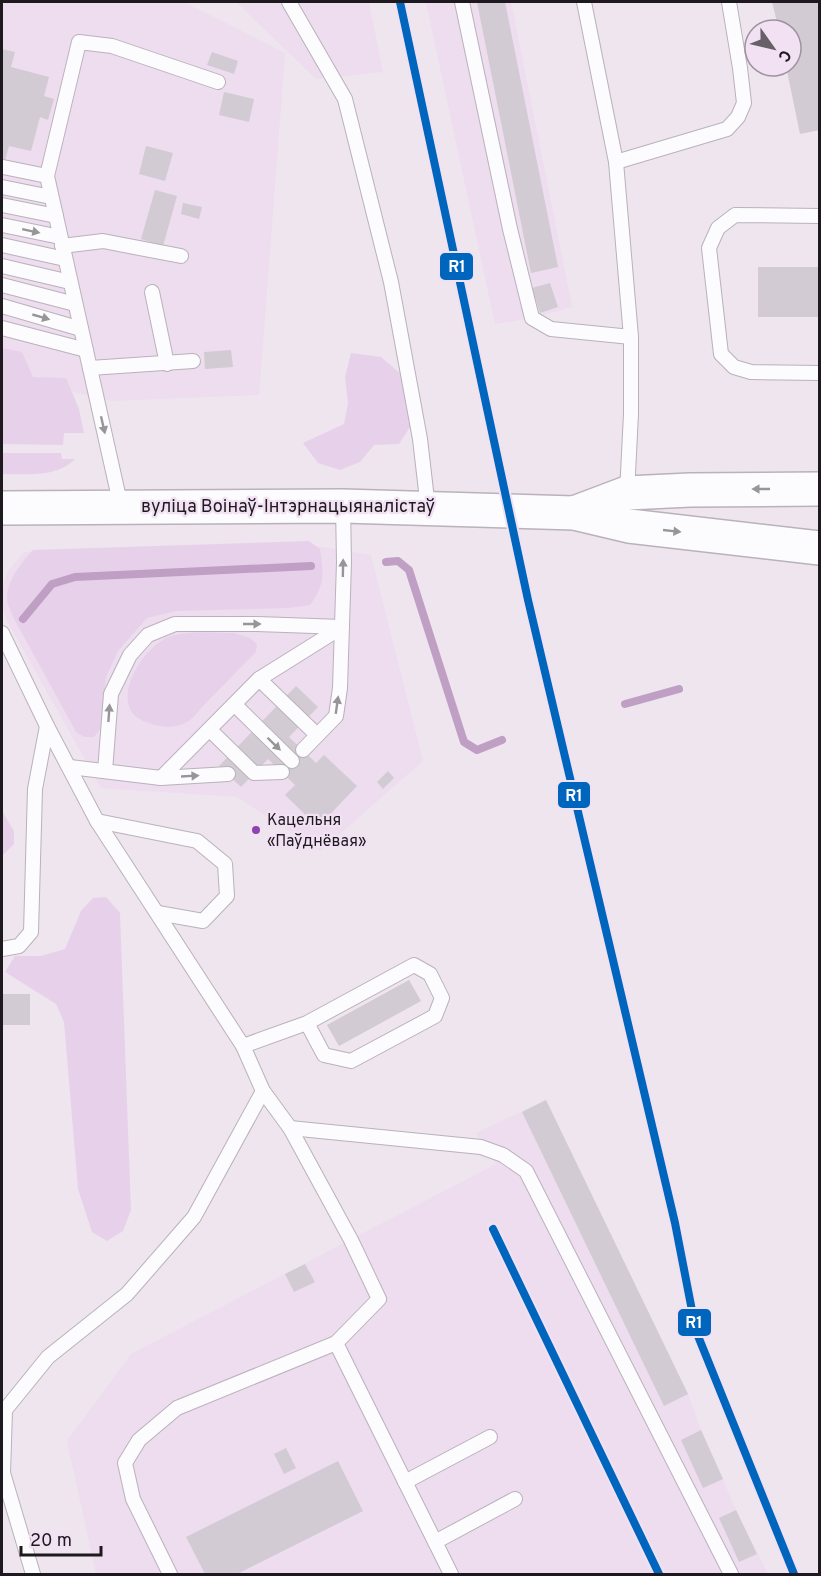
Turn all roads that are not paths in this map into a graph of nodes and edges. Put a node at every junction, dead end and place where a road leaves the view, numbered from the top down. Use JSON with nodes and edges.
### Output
{"nodes":[{"id":1,"x":289,"y":2,"type":"edge"},
{"id":2,"x":462,"y":2,"type":"edge"},
{"id":3,"x":584,"y":2,"type":"edge"},
{"id":4,"x":729,"y":2,"type":"edge"},
{"id":5,"x":218,"y":82,"type":"dead end"},
{"id":6,"x":616,"y":162,"type":"junction"},
{"id":7,"x":3,"y":167,"type":"dead end"},
{"id":8,"x":46,"y":176,"type":"junction"},
{"id":9,"x":2,"y":187,"type":"edge"},
{"id":10,"x":51,"y":197,"type":"junction"},
{"id":11,"x":2,"y":205,"type":"edge"},
{"id":12,"x":56,"y":216,"type":"junction"},
{"id":13,"x":819,"y":216,"type":"edge"},
{"id":14,"x":2,"y":225,"type":"edge"},
{"id":15,"x":2,"y":245,"type":"edge"},
{"id":16,"x":63,"y":247,"type":"junction"},
{"id":17,"x":181,"y":256,"type":"dead end"},
{"id":18,"x":2,"y":266,"type":"edge"},
{"id":19,"x":70,"y":282,"type":"junction"},
{"id":20,"x":2,"y":285,"type":"edge"},
{"id":21,"x":152,"y":292,"type":"dead end"},
{"id":22,"x":75,"y":304,"type":"junction"},
{"id":23,"x":2,"y":306,"type":"edge"},
{"id":24,"x":2,"y":328,"type":"edge"},
{"id":25,"x":81,"y":329,"type":"junction"},
{"id":26,"x":631,"y":337,"type":"junction"},
{"id":27,"x":86,"y":350,"type":"junction"},
{"id":28,"x":193,"y":361,"type":"dead end"},
{"id":29,"x":167,"y":364,"type":"junction"},
{"id":30,"x":90,"y":368,"type":"junction"},
{"id":31,"x":819,"y":373,"type":"edge"},
{"id":32,"x":819,"y":489,"type":"edge"},
{"id":33,"x":627,"y":493,"type":"junction"},
{"id":34,"x":343,"y":506,"type":"junction"},
{"id":35,"x":121,"y":507,"type":"junction"},
{"id":36,"x":428,"y":507,"type":"junction"},
{"id":37,"x":2,"y":508,"type":"edge"},
{"id":38,"x":574,"y":513,"type":"junction"},
{"id":39,"x":629,"y":526,"type":"junction"},
{"id":40,"x":819,"y":548,"type":"edge"},
{"id":41,"x":342,"y":627,"type":"junction"},
{"id":42,"x":2,"y":633,"type":"edge"},
{"id":43,"x":259,"y":679,"type":"junction"},
{"id":44,"x":235,"y":705,"type":"junction"},
{"id":45,"x":47,"y":726,"type":"junction"},
{"id":46,"x":210,"y":730,"type":"junction"},
{"id":47,"x":317,"y":735,"type":"junction"},
{"id":48,"x":303,"y":750,"type":"dead end"},
{"id":49,"x":292,"y":761,"type":"dead end"},
{"id":50,"x":70,"y":767,"type":"junction"},
{"id":51,"x":105,"y":771,"type":"junction"},
{"id":52,"x":282,"y":772,"type":"dead end"},
{"id":53,"x":228,"y":774,"type":"dead end"},
{"id":54,"x":161,"y":778,"type":"junction"},
{"id":55,"x":98,"y":821,"type":"junction"},
{"id":56,"x":158,"y":913,"type":"junction"},
{"id":57,"x":2,"y":949,"type":"edge"},
{"id":58,"x":307,"y":1023,"type":"junction"},
{"id":59,"x":243,"y":1046,"type":"junction"},
{"id":60,"x":263,"y":1091,"type":"junction"},
{"id":61,"x":290,"y":1128,"type":"junction"},
{"id":62,"x":336,"y":1343,"type":"junction"},
{"id":63,"x":3,"y":1412,"type":"edge"},
{"id":64,"x":490,"y":1437,"type":"dead end"},
{"id":65,"x":405,"y":1482,"type":"junction"},
{"id":66,"x":515,"y":1499,"type":"dead end"},
{"id":67,"x":435,"y":1542,"type":"junction"},
{"id":68,"x":33,"y":1575,"type":"edge"},
{"id":69,"x":170,"y":1575,"type":"edge"},
{"id":70,"x":451,"y":1575,"type":"edge"},
{"id":71,"x":731,"y":1575,"type":"edge"}],
"edges":[{"from":1,"to":36,"type":"lane"},
{"from":2,"to":26,"type":"lane"},
{"from":3,"to":6,"type":"lane"},
{"from":4,"to":6,"type":"lane"},
{"from":5,"to":8,"type":"lane"},
{"from":6,"to":26,"type":"lane"},
{"from":7,"to":8,"type":"lane"},
{"from":8,"to":10,"type":"lane"},
{"from":9,"to":10,"type":"lane"},
{"from":10,"to":12,"type":"lane"},
{"from":11,"to":12,"type":"lane"},
{"from":12,"to":16,"type":"lane"},
{"from":13,"to":31,"type":"lane"},
{"from":14,"to":16,"type":"lane","one_way":true},
{"from":15,"to":16,"type":"lane"},
{"from":16,"to":17,"type":"lane"},
{"from":16,"to":19,"type":"lane"},
{"from":18,"to":19,"type":"lane"},
{"from":19,"to":22,"type":"lane"},
{"from":20,"to":22,"type":"lane"},
{"from":21,"to":29,"type":"lane"},
{"from":22,"to":25,"type":"lane"},
{"from":23,"to":25,"type":"lane","one_way":true},
{"from":24,"to":27,"type":"lane"},
{"from":25,"to":27,"type":"lane"},
{"from":26,"to":33,"type":"lane"},
{"from":27,"to":30,"type":"lane"},
{"from":28,"to":29,"type":"lane"},
{"from":29,"to":30,"type":"lane"},
{"from":30,"to":35,"type":"lane","one_way":true},
{"from":32,"to":33,"type":"main road","name":"вуліца Воінаў-Інтэрнацыяналістаў","one_way":true},
{"from":33,"to":38,"type":"main road","name":"вуліца Воінаў-Інтэрнацыяналістаў"},
{"from":33,"to":39,"type":"main road"},
{"from":34,"to":35,"type":"main road","name":"вуліца Воінаў-Інтэрнацыяналістаў"},
{"from":34,"to":36,"type":"main road","name":"вуліца Воінаў-Інтэрнацыяналістаў"},
{"from":41,"to":34,"type":"lane","one_way":true},
{"from":35,"to":37,"type":"main road","name":"вуліца Воінаў-Інтэрнацыяналістаў"},
{"from":36,"to":38,"type":"main road","name":"вуліца Воінаў-Інтэрнацыяналістаў"},
{"from":38,"to":39,"type":"main road","name":"вуліца Воінаў-Інтэрнацыяналістаў"},
{"from":39,"to":40,"type":"main road","name":"вуліца Воінаў-Інтэрнацыяналістаў","one_way":true},
{"from":41,"to":43,"type":"lane"},
{"from":47,"to":41,"type":"lane","one_way":true},
{"from":51,"to":41,"type":"lane","one_way":true},
{"from":42,"to":45,"type":"lane"},
{"from":43,"to":44,"type":"lane"},
{"from":43,"to":47,"type":"lane"},
{"from":44,"to":46,"type":"lane"},
{"from":44,"to":49,"type":"lane","one_way":true},
{"from":45,"to":50,"type":"lane"},
{"from":45,"to":57,"type":"lane"},
{"from":46,"to":52,"type":"lane"},
{"from":46,"to":54,"type":"lane"},
{"from":47,"to":48,"type":"lane"},
{"from":50,"to":51,"type":"lane"},
{"from":50,"to":55,"type":"lane"},
{"from":51,"to":54,"type":"lane"},
{"from":54,"to":53,"type":"lane","one_way":true},
{"from":55,"to":56,"type":"lane"},
{"from":55,"to":56,"type":"lane"},
{"from":56,"to":59,"type":"lane"},
{"from":58,"to":58,"type":"lane"},
{"from":58,"to":59,"type":"lane"},
{"from":59,"to":60,"type":"lane"},
{"from":60,"to":61,"type":"lane"},
{"from":60,"to":63,"type":"lane"},
{"from":61,"to":62,"type":"lane"},
{"from":61,"to":71,"type":"lane"},
{"from":62,"to":65,"type":"lane"},
{"from":62,"to":69,"type":"lane"},
{"from":63,"to":68,"type":"lane"},
{"from":64,"to":65,"type":"lane"},
{"from":65,"to":67,"type":"lane"},
{"from":66,"to":67,"type":"lane"},
{"from":67,"to":70,"type":"lane"}]}
